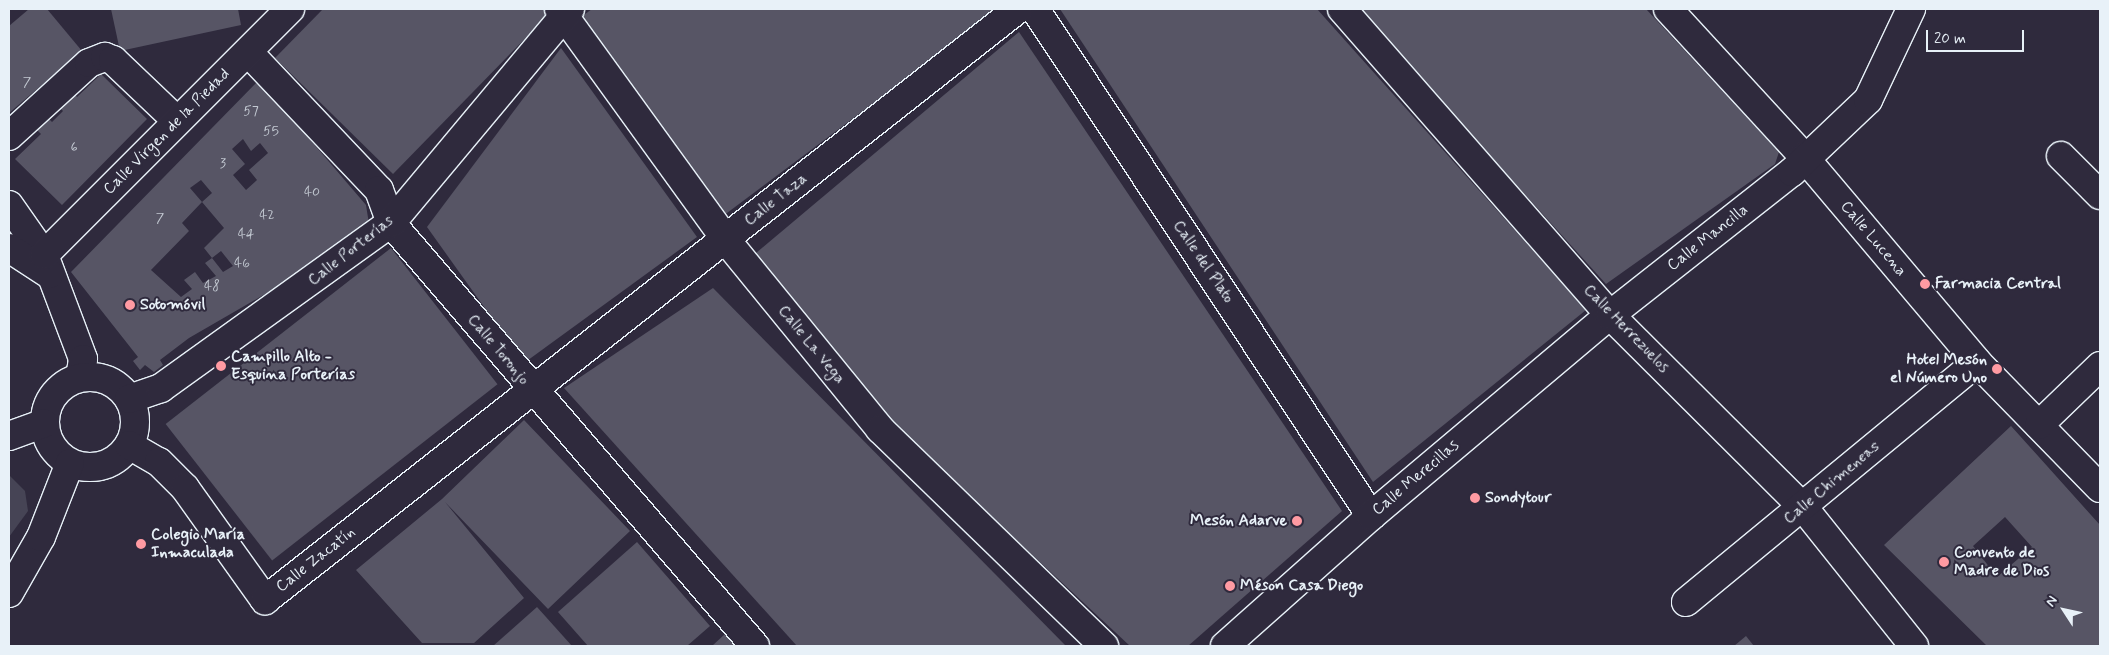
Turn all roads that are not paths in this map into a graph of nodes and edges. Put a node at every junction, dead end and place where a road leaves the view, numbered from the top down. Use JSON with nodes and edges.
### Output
{"nodes":[{"id":1,"x":1018,"y":9,"type":"edge"},
{"id":2,"x":1035,"y":9,"type":"edge"},
{"id":3,"x":1342,"y":9,"type":"edge"},
{"id":4,"x":1668,"y":9,"type":"edge"},
{"id":5,"x":1911,"y":9,"type":"edge"},
{"id":6,"x":564,"y":11,"type":"edge"},
{"id":7,"x":278,"y":13,"type":"edge"},
{"id":8,"x":248,"y":52,"type":"junction"},
{"id":9,"x":177,"y":121,"type":"junction"},
{"id":10,"x":9,"y":136,"type":"edge"},
{"id":11,"x":2061,"y":156,"type":"dead end"},
{"id":12,"x":1804,"y":157,"type":"junction"},
{"id":13,"x":2100,"y":195,"type":"edge"},
{"id":14,"x":9,"y":205,"type":"edge"},
{"id":15,"x":391,"y":223,"type":"junction"},
{"id":16,"x":726,"y":240,"type":"junction"},
{"id":17,"x":9,"y":248,"type":"edge"},
{"id":18,"x":48,"y":266,"type":"junction"},
{"id":19,"x":1610,"y":316,"type":"junction"},
{"id":20,"x":1977,"y":362,"type":"junction"},
{"id":21,"x":2100,"y":366,"type":"edge"},
{"id":22,"x":80,"y":378,"type":"junction"},
{"id":23,"x":532,"y":391,"type":"junction"},
{"id":24,"x":129,"y":399,"type":"junction"},
{"id":25,"x":44,"y":423,"type":"junction"},
{"id":26,"x":2040,"y":426,"type":"junction"},
{"id":27,"x":9,"y":436,"type":"edge"},
{"id":28,"x":129,"y":445,"type":"junction"},
{"id":29,"x":70,"y":463,"type":"junction"},
{"id":30,"x":2100,"y":488,"type":"edge"},
{"id":31,"x":1803,"y":507,"type":"junction"},
{"id":32,"x":1371,"y":516,"type":"junction"},
{"id":33,"x":9,"y":592,"type":"edge"},
{"id":34,"x":1686,"y":602,"type":"dead end"},
{"id":35,"x":754,"y":646,"type":"edge"},
{"id":36,"x":1104,"y":646,"type":"edge"},
{"id":37,"x":1225,"y":646,"type":"edge"},
{"id":38,"x":1914,"y":646,"type":"edge"}],
"edges":[{"from":1,"to":16,"type":"street","name":"Calle Taza"},
{"from":2,"to":32,"type":"street","name":"Calle del Plato"},
{"from":3,"to":19,"type":"street","name":"Calle Herrezuelos"},
{"from":4,"to":12,"type":"street","name":"Calle Lucena"},
{"from":5,"to":12,"type":"street","name":"Calle Mancilla"},
{"from":6,"to":15,"type":"street","name":"Calle Porterías"},
{"from":6,"to":16,"type":"street","name":"Calle La Vega"},
{"from":7,"to":8,"type":"street","name":"Calle Virgen de la Piedad"},
{"from":8,"to":9,"type":"street","name":"Calle Virgen de la Piedad"},
{"from":8,"to":15,"type":"street","name":"Calle Toronjo"},
{"from":9,"to":10,"type":"street"},
{"from":9,"to":18,"type":"street","name":"Calle Virgen de la Piedad"},
{"from":11,"to":13,"type":"street"},
{"from":12,"to":19,"type":"street","name":"Calle Mancilla"},
{"from":12,"to":20,"type":"street","name":"Calle Lucena"},
{"from":14,"to":18,"type":"street"},
{"from":15,"to":23,"type":"street","name":"Calle Toronjo"},
{"from":15,"to":24,"type":"street","name":"Calle Porterías"},
{"from":16,"to":23,"type":"street","name":"Calle Taza"},
{"from":16,"to":36,"type":"street","name":"Calle La Vega"},
{"from":17,"to":18,"type":"street"},
{"from":18,"to":22,"type":"street"},
{"from":19,"to":31,"type":"street","name":"Calle Herrezuelos"},
{"from":19,"to":32,"type":"street","name":"Calle Merecillas"},
{"from":20,"to":26,"type":"street","name":"Calle Lucena"},
{"from":20,"to":31,"type":"street","name":"Calle Chimeneas"},
{"from":21,"to":26,"type":"street"},
{"from":22,"to":24,"type":"street"},
{"from":22,"to":25,"type":"street"},
{"from":23,"to":28,"type":"street","name":"Calle Zacatín"},
{"from":23,"to":35,"type":"street","name":"Calle Toronjo"},
{"from":24,"to":28,"type":"street"},
{"from":25,"to":27,"type":"street"},
{"from":25,"to":29,"type":"street"},
{"from":26,"to":30,"type":"street","name":"Calle Lucena"},
{"from":28,"to":29,"type":"street"},
{"from":29,"to":33,"type":"street"},
{"from":31,"to":34,"type":"street","name":"Calle Chimeneas"},
{"from":31,"to":38,"type":"street","name":"Calle Herrezuelos"},
{"from":32,"to":37,"type":"street","name":"Calle Merecillas"}]}
